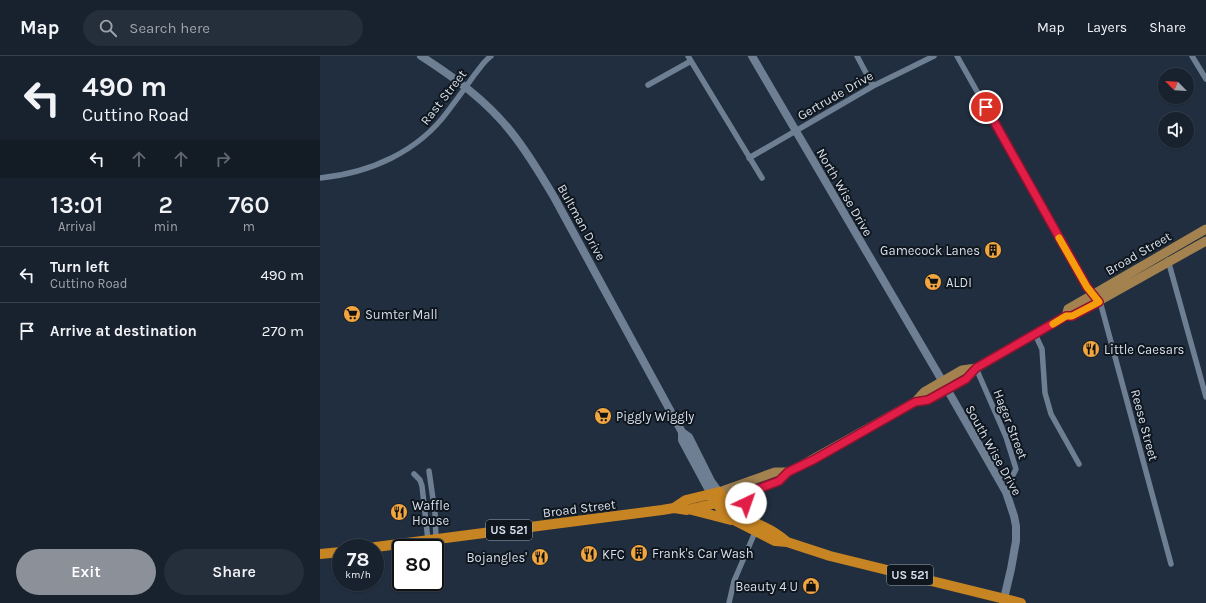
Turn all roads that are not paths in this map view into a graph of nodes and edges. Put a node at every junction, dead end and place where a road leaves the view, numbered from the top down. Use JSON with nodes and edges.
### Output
{"nodes":[{"id":1,"x":421,"y":56,"type":"edge"},
{"id":2,"x":491,"y":56,"type":"edge"},
{"id":3,"x":752,"y":56,"type":"edge"},
{"id":4,"x":857,"y":56,"type":"edge"},
{"id":5,"x":934,"y":56,"type":"edge"},
{"id":6,"x":957,"y":56,"type":"edge"},
{"id":7,"x":1192,"y":56,"type":"edge"},
{"id":8,"x":689,"y":58,"type":"edge"},
{"id":9,"x":1206,"y":79,"type":"edge"},
{"id":10,"x":648,"y":85,"type":"dead end"},
{"id":11,"x":873,"y":86,"type":"junction"},
{"id":12,"x":466,"y":87,"type":"junction"},
{"id":13,"x":795,"y":131,"type":"junction"},
{"id":14,"x":749,"y":158,"type":"junction"},
{"id":15,"x":320,"y":178,"type":"edge"},
{"id":16,"x":762,"y":178,"type":"dead end"},
{"id":17,"x":1206,"y":230,"type":"edge"},
{"id":18,"x":1206,"y":240,"type":"edge"},
{"id":19,"x":1166,"y":258,"type":"junction"},
{"id":20,"x":1096,"y":298,"type":"junction"},
{"id":21,"x":1035,"y":334,"type":"junction"},
{"id":22,"x":976,"y":368,"type":"junction"},
{"id":23,"x":945,"y":385,"type":"junction"},
{"id":24,"x":1206,"y":397,"type":"edge"},
{"id":25,"x":1079,"y":464,"type":"dead end"},
{"id":26,"x":429,"y":471,"type":"dead end"},
{"id":27,"x":788,"y":472,"type":"junction"},
{"id":28,"x":414,"y":474,"type":"dead end"},
{"id":29,"x":1000,"y":481,"type":"junction"},
{"id":30,"x":750,"y":492,"type":"junction"},
{"id":31,"x":718,"y":498,"type":"junction"},
{"id":32,"x":674,"y":508,"type":"junction"},
{"id":33,"x":690,"y":509,"type":"junction"},
{"id":34,"x":736,"y":521,"type":"junction"},
{"id":35,"x":755,"y":525,"type":"junction"},
{"id":36,"x":432,"y":539,"type":"edge"},
{"id":37,"x":432,"y":539,"type":"edge"},
{"id":38,"x":440,"y":539,"type":"edge"},
{"id":39,"x":332,"y":553,"type":"edge"},
{"id":40,"x":320,"y":554,"type":"edge"},
{"id":41,"x":1171,"y":564,"type":"dead end"},
{"id":42,"x":1004,"y":601,"type":"edge"},
{"id":43,"x":730,"y":603,"type":"edge"},
{"id":44,"x":1021,"y":603,"type":"edge"}],
"edges":[{"from":1,"to":12,"type":"street","name":"Bultman Drive"},
{"from":2,"to":12,"type":"street","name":"Rast Street"},
{"from":3,"to":13,"type":"street","name":"North Wise Drive"},
{"from":4,"to":11,"type":"street"},
{"from":5,"to":11,"type":"street","name":"Gertrude Drive"},
{"from":6,"to":20,"type":"street","name":"Reese Street"},
{"from":7,"to":9,"type":"street"},
{"from":8,"to":10,"type":"street"},
{"from":8,"to":14,"type":"street"},
{"from":11,"to":13,"type":"street","name":"Gertrude Drive"},
{"from":12,"to":15,"type":"street","name":"Rast Street"},
{"from":12,"to":31,"type":"street","name":"Bultman Drive"},
{"from":13,"to":14,"type":"street","name":"Gertrude Drive"},
{"from":13,"to":23,"type":"street","name":"North Wise Drive"},
{"from":14,"to":16,"type":"street"},
{"from":17,"to":19,"type":"main road","name":"Broad Street"},
{"from":18,"to":19,"type":"main road","name":"Broad Street"},
{"from":19,"to":20,"type":"main road","name":"Broad Street"},
{"from":19,"to":24,"type":"street"},
{"from":20,"to":21,"type":"main road","name":"Broad Street"},
{"from":20,"to":41,"type":"street","name":"Reese Street"},
{"from":21,"to":22,"type":"main road","name":"Broad Street"},
{"from":21,"to":25,"type":"street"},
{"from":22,"to":23,"type":"main road","name":"Broad Street"},
{"from":22,"to":29,"type":"street","name":"Hager Street"},
{"from":23,"to":27,"type":"main road","name":"Broad Street"},
{"from":23,"to":29,"type":"street","name":"South Wise Drive"},
{"from":26,"to":36,"type":"street"},
{"from":27,"to":30,"type":"main road","name":"Broad Street"},
{"from":27,"to":31,"type":"main road","name":"Broad Street"},
{"from":28,"to":37,"type":"street"},
{"from":29,"to":42,"type":"street","name":"South Wise Drive"},
{"from":30,"to":31,"type":"main road","name":"Broad Street"},
{"from":30,"to":35,"type":"highway"},
{"from":31,"to":32,"type":"highway","name":"Broad Street","number":"US 521"},
{"from":31,"to":33,"type":"highway","name":"Broad Street"},
{"from":31,"to":34,"type":"highway","name":"Bultman Drive"},
{"from":31,"to":35,"type":"highway","name":"Bultman Drive","number":"US 521"},
{"from":32,"to":33,"type":"highway","name":"Broad Street","number":"US 521"},
{"from":32,"to":38,"type":"highway","name":"Broad Street","number":"US 521"},
{"from":33,"to":34,"type":"highway","number":"US 521"},
{"from":34,"to":35,"type":"highway","name":"Bultman Drive","number":"US 521"},
{"from":35,"to":42,"type":"highway","name":"Bultman Drive","number":"US 521"},
{"from":35,"to":43,"type":"street"},
{"from":39,"to":40,"type":"highway"},
{"from":42,"to":44,"type":"highway","name":"Bultman Drive","number":"US 521"}]}
